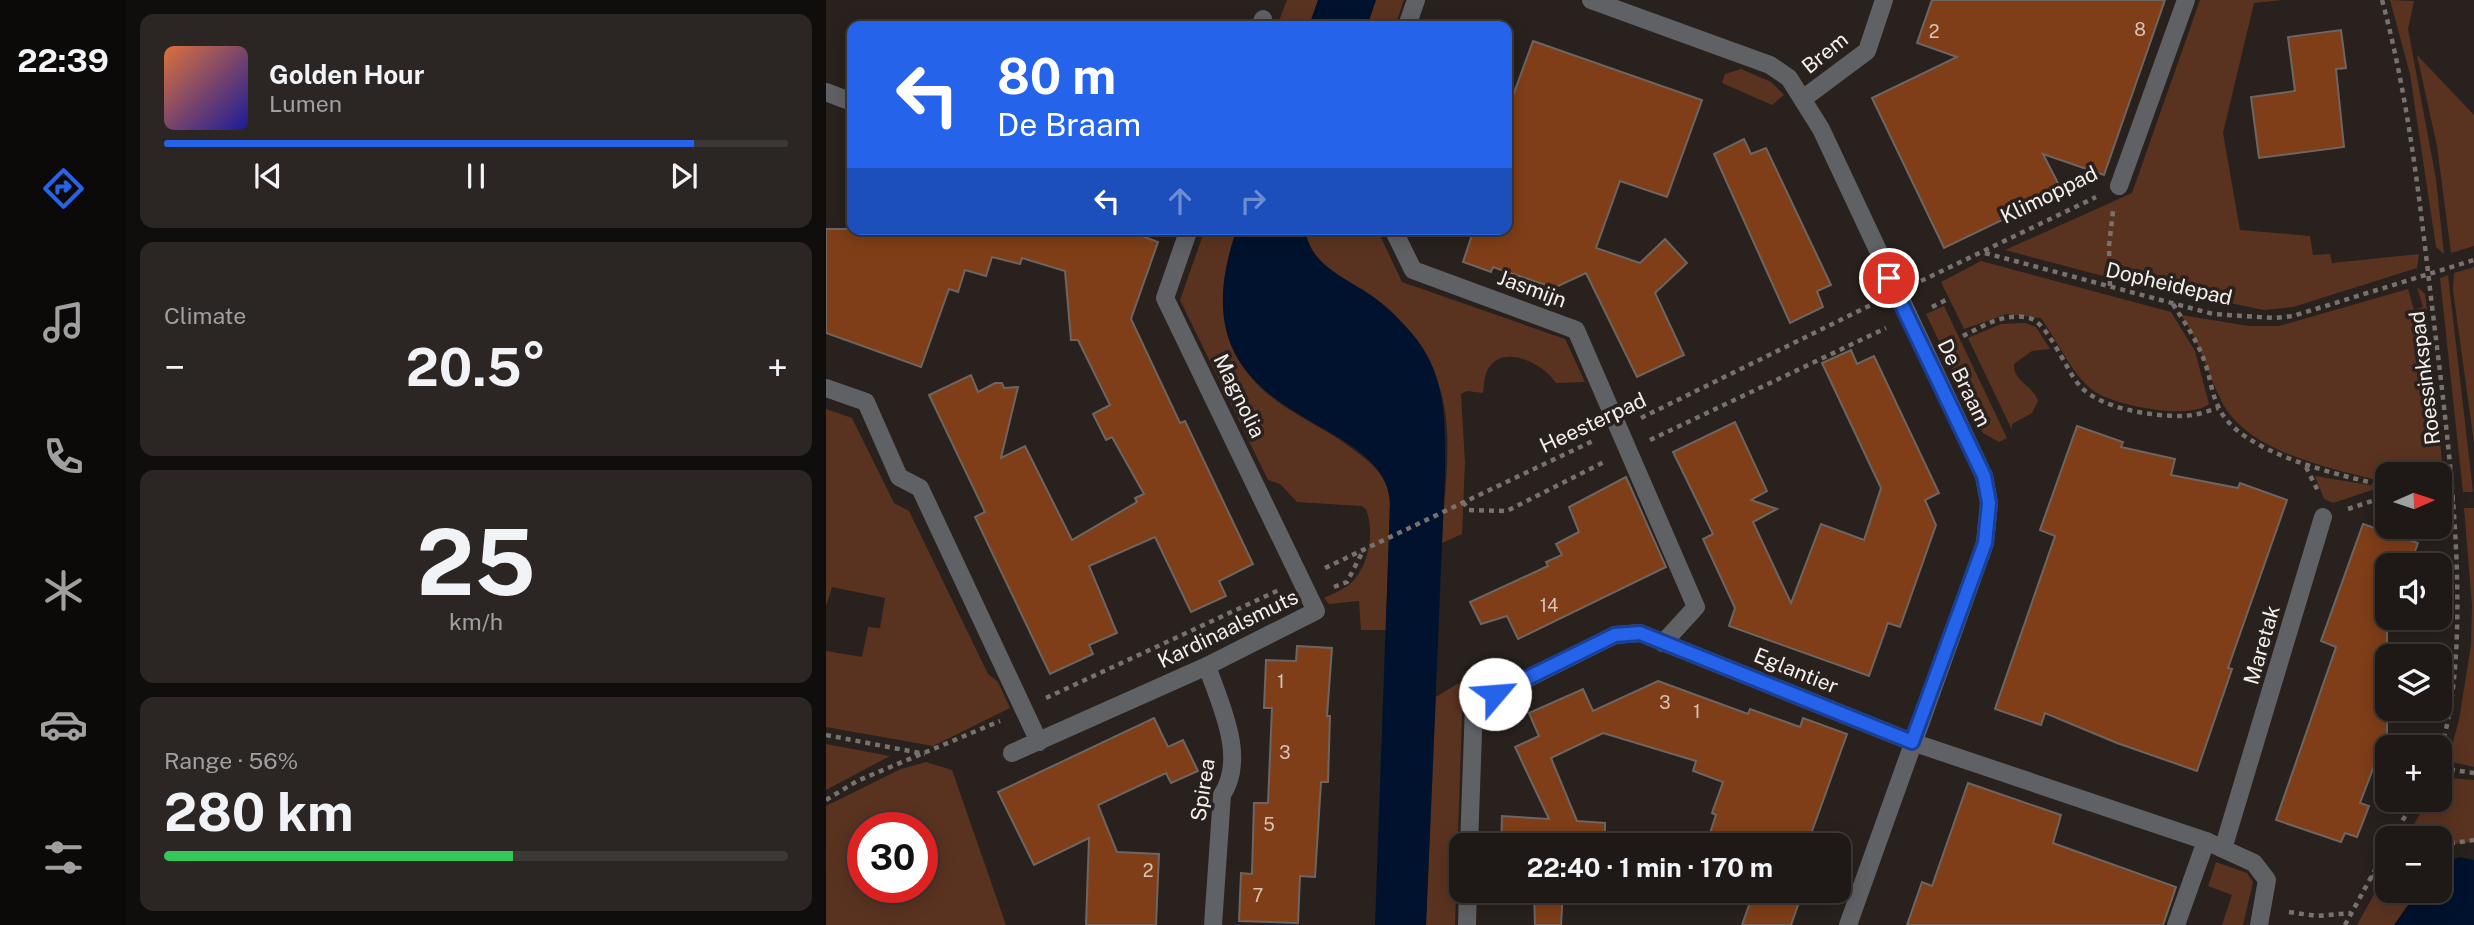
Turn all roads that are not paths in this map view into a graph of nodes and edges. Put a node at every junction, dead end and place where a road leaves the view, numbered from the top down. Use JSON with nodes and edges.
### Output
{"nodes":[{"id":1,"x":1416,"y":0,"type":"edge"},
{"id":2,"x":1591,"y":0,"type":"edge"},
{"id":3,"x":1884,"y":0,"type":"edge"},
{"id":4,"x":2186,"y":0,"type":"edge"},
{"id":5,"x":1409,"y":21,"type":"edge"},
{"id":6,"x":826,"y":92,"type":"edge"},
{"id":7,"x":1804,"y":99,"type":"junction"},
{"id":8,"x":847,"y":100,"type":"edge"},
{"id":9,"x":2119,"y":186,"type":"road end"},
{"id":10,"x":1187,"y":235,"type":"edge"},
{"id":11,"x":1396,"y":235,"type":"edge"},
{"id":12,"x":826,"y":388,"type":"edge"},
{"id":13,"x":2323,"y":517,"type":"road end"},
{"id":14,"x":1302,"y":579,"type":"joint"},
{"id":15,"x":1663,"y":643,"type":"junction"},
{"id":16,"x":1207,"y":666,"type":"junction"},
{"id":17,"x":1039,"y":742,"type":"junction"},
{"id":18,"x":1912,"y":742,"type":"junction"},
{"id":19,"x":1012,"y":753,"type":"dead end"},
{"id":20,"x":1469,"y":833,"type":"edge"},
{"id":21,"x":2206,"y":841,"type":"junction"},
{"id":22,"x":2223,"y":849,"type":"junction"},
{"id":23,"x":1467,"y":903,"type":"edge"},
{"id":24,"x":1213,"y":925,"type":"edge"},
{"id":25,"x":1466,"y":925,"type":"edge"},
{"id":26,"x":1848,"y":925,"type":"edge"},
{"id":27,"x":2176,"y":925,"type":"edge"},
{"id":28,"x":2259,"y":925,"type":"edge"}],
"edges":[{"from":1,"to":5,"type":"street"},
{"from":2,"to":7,"type":"street","name":"De Braam"},
{"from":3,"to":7,"type":"street","name":"Brem"},
{"from":4,"to":9,"type":"street","name":"Klimoppad"},
{"from":6,"to":8,"type":"street"},
{"from":7,"to":18,"type":"street","name":"De Braam"},
{"from":10,"to":14,"type":"street","name":"Magnolia"},
{"from":11,"to":15,"type":"street","name":"Jasmijn"},
{"from":12,"to":17,"type":"street"},
{"from":13,"to":22,"type":"street","name":"Maretak"},
{"from":14,"to":16,"type":"street","name":"Kardinaalsmuts"},
{"from":15,"to":18,"type":"street","name":"Eglantier"},
{"from":15,"to":20,"type":"street","name":"Eglantier"},
{"from":16,"to":17,"type":"street","name":"Kardinaalsmuts"},
{"from":16,"to":24,"type":"street","name":"Spirea"},
{"from":17,"to":19,"type":"street","name":"Kardinaalsmuts"},
{"from":18,"to":21,"type":"street"},
{"from":18,"to":26,"type":"street","name":"De Braam"},
{"from":21,"to":22,"type":"street"},
{"from":21,"to":27,"type":"street"},
{"from":22,"to":28,"type":"street"},
{"from":23,"to":25,"type":"street"}]}
